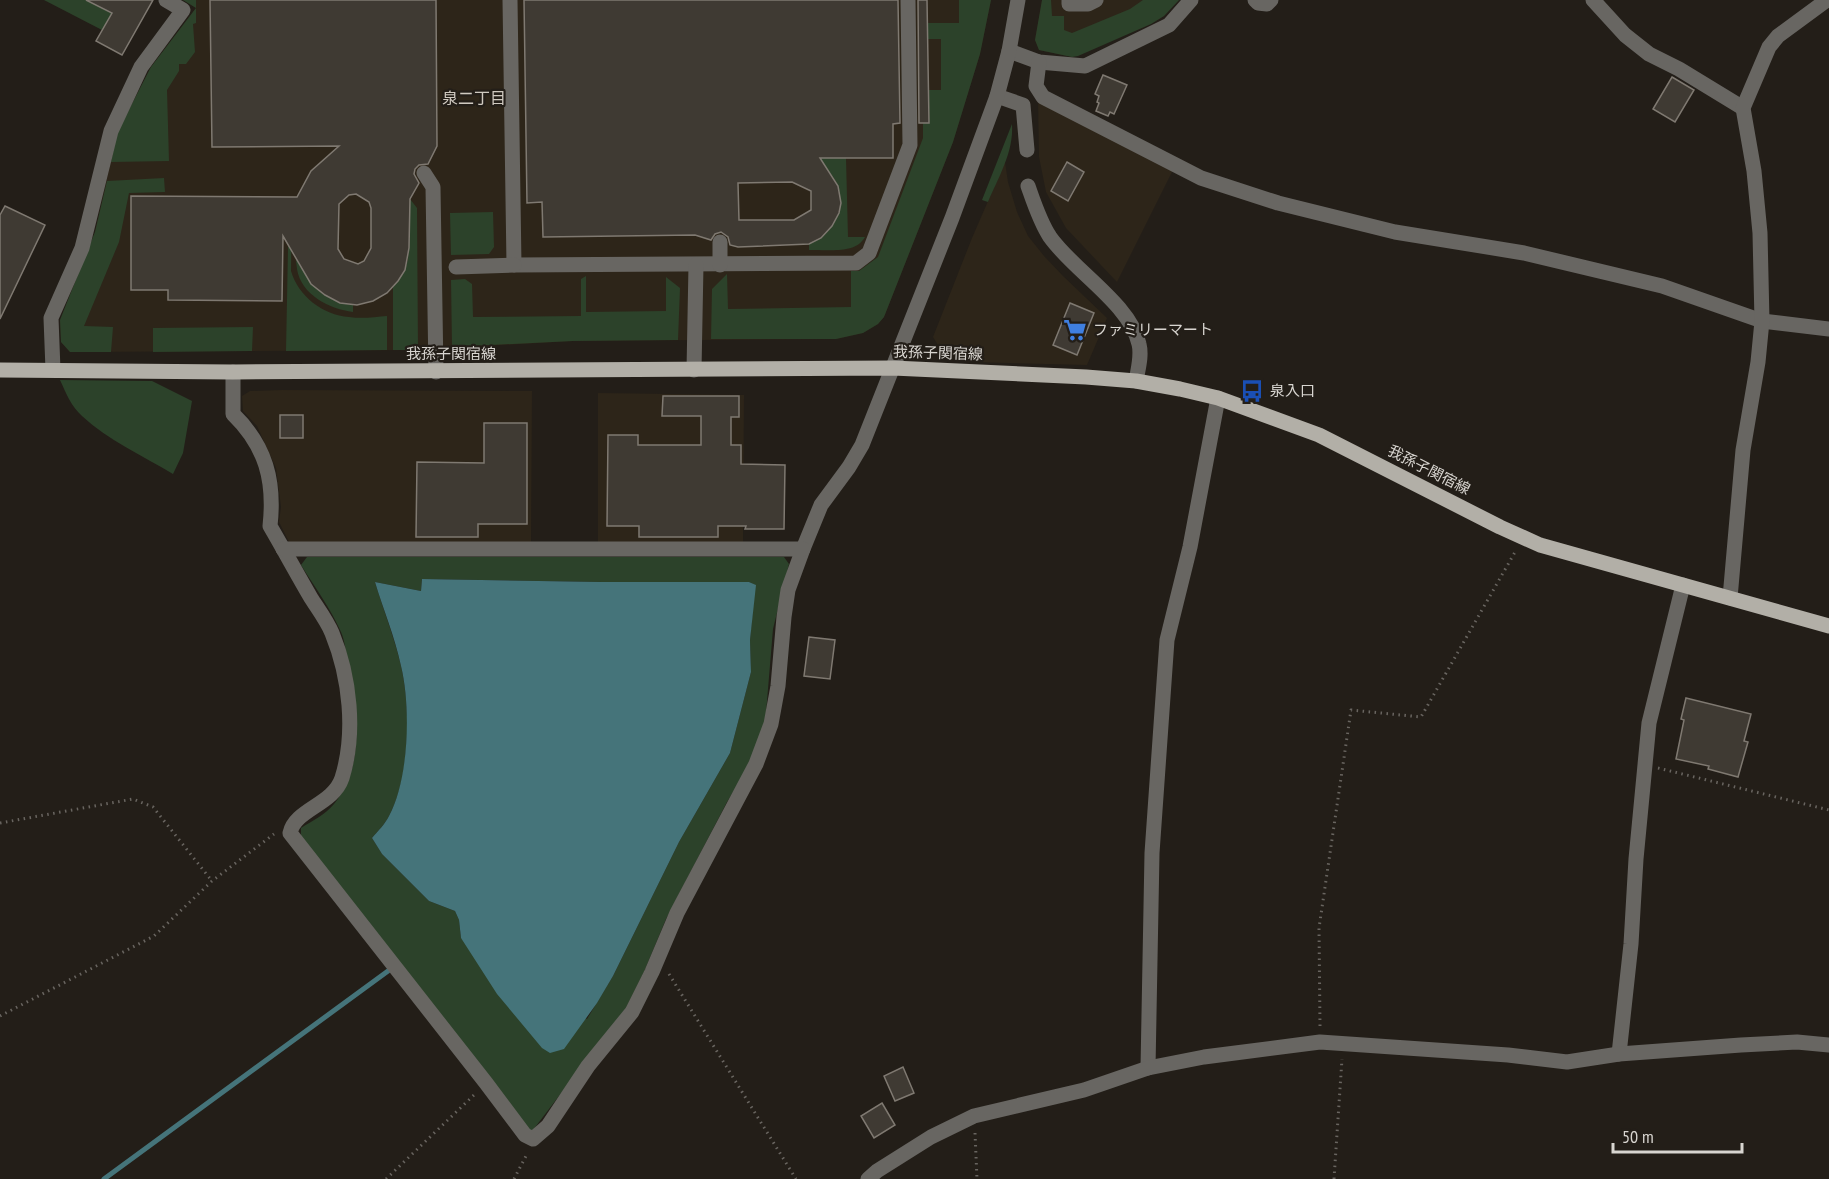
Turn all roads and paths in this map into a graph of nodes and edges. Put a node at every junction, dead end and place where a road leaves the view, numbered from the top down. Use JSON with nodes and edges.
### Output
{"nodes":[{"id":1,"x":166,"y":0,"type":"edge"},
{"id":2,"x":510,"y":0,"type":"edge"},
{"id":3,"x":908,"y":0,"type":"edge"},
{"id":4,"x":1018,"y":0,"type":"edge"},
{"id":5,"x":1069,"y":0,"type":"edge"},
{"id":6,"x":1096,"y":0,"type":"edge"},
{"id":7,"x":1191,"y":0,"type":"edge"},
{"id":8,"x":1255,"y":0,"type":"edge"},
{"id":9,"x":1271,"y":0,"type":"edge"},
{"id":10,"x":1593,"y":0,"type":"edge"},
{"id":11,"x":1827,"y":0,"type":"edge"},
{"id":12,"x":1009,"y":51,"type":"junction"},
{"id":13,"x":1039,"y":62,"type":"junction"},
{"id":14,"x":997,"y":96,"type":"junction"},
{"id":15,"x":1743,"y":108,"type":"junction"},
{"id":16,"x":1027,"y":150,"type":"dead end"},
{"id":17,"x":424,"y":173,"type":"dead end"},
{"id":18,"x":1028,"y":186,"type":"dead end"},
{"id":19,"x":720,"y":242,"type":"dead end"},
{"id":20,"x":696,"y":265,"type":"junction"},
{"id":21,"x":720,"y":265,"type":"junction"},
{"id":22,"x":514,"y":266,"type":"junction"},
{"id":23,"x":456,"y":267,"type":"dead end"},
{"id":24,"x":1762,"y":321,"type":"junction"},
{"id":25,"x":1829,"y":329,"type":"edge"},
{"id":26,"x":894,"y":368,"type":"junction"},
{"id":27,"x":0,"y":370,"type":"edge"},
{"id":28,"x":53,"y":370,"type":"junction"},
{"id":29,"x":694,"y":370,"type":"junction"},
{"id":30,"x":234,"y":372,"type":"junction"},
{"id":31,"x":436,"y":372,"type":"junction"},
{"id":32,"x":1136,"y":381,"type":"junction"},
{"id":33,"x":1218,"y":398,"type":"junction"},
{"id":34,"x":1523,"y":537,"type":"junction"},
{"id":35,"x":283,"y":549,"type":"junction"},
{"id":36,"x":803,"y":549,"type":"junction"},
{"id":37,"x":1683,"y":585,"type":"junction"},
{"id":38,"x":1730,"y":598,"type":"junction"},
{"id":39,"x":1829,"y":626,"type":"edge"},
{"id":40,"x":1645,"y":765,"type":"junction"},
{"id":41,"x":1829,"y":810,"type":"edge"},
{"id":42,"x":0,"y":823,"type":"edge"},
{"id":43,"x":291,"y":827,"type":"junction"},
{"id":44,"x":212,"y":881,"type":"junction"},
{"id":45,"x":658,"y":957,"type":"junction"},
{"id":46,"x":0,"y":1016,"type":"edge"},
{"id":47,"x":1320,"y":1042,"type":"junction"},
{"id":48,"x":1343,"y":1042,"type":"junction"},
{"id":49,"x":1829,"y":1045,"type":"edge"},
{"id":50,"x":1619,"y":1054,"type":"junction"},
{"id":51,"x":1148,"y":1068,"type":"junction"},
{"id":52,"x":486,"y":1083,"type":"junction"},
{"id":53,"x":974,"y":1116,"type":"junction"},
{"id":54,"x":533,"y":1139,"type":"junction"},
{"id":55,"x":386,"y":1179,"type":"edge"},
{"id":56,"x":513,"y":1179,"type":"edge"},
{"id":57,"x":796,"y":1179,"type":"edge"},
{"id":58,"x":868,"y":1179,"type":"edge"},
{"id":59,"x":977,"y":1179,"type":"edge"},
{"id":60,"x":1334,"y":1179,"type":"edge"}],
"edges":[{"from":1,"to":28,"type":"street"},
{"from":2,"to":22,"type":"street"},
{"from":3,"to":21,"type":"street"},
{"from":4,"to":12,"type":"street"},
{"from":5,"to":6,"type":"street"},
{"from":7,"to":13,"type":"street"},
{"from":8,"to":9,"type":"street"},
{"from":10,"to":15,"type":"street"},
{"from":11,"to":15,"type":"street"},
{"from":12,"to":13,"type":"street"},
{"from":12,"to":14,"type":"street"},
{"from":13,"to":24,"type":"street"},
{"from":14,"to":16,"type":"street"},
{"from":14,"to":26,"type":"street"},
{"from":15,"to":24,"type":"street"},
{"from":17,"to":31,"type":"street"},
{"from":18,"to":32,"type":"street"},
{"from":19,"to":21,"type":"street"},
{"from":20,"to":21,"type":"street"},
{"from":20,"to":22,"type":"street"},
{"from":20,"to":29,"type":"street"},
{"from":22,"to":23,"type":"street"},
{"from":24,"to":25,"type":"street"},
{"from":24,"to":38,"type":"street"},
{"from":26,"to":29,"type":"main road","name":"我孫子関宿線"},
{"from":26,"to":32,"type":"main road","name":"我孫子関宿線"},
{"from":26,"to":36,"type":"street"},
{"from":27,"to":28,"type":"main road","name":"我孫子関宿線"},
{"from":28,"to":30,"type":"main road","name":"我孫子関宿線"},
{"from":29,"to":31,"type":"main road","name":"我孫子関宿線"},
{"from":30,"to":31,"type":"main road","name":"我孫子関宿線"},
{"from":30,"to":35,"type":"street"},
{"from":32,"to":33,"type":"main road","name":"我孫子関宿線"},
{"from":33,"to":34,"type":"main road","name":"我孫子関宿線"},
{"from":33,"to":51,"type":"street"},
{"from":34,"to":37,"type":"main road","name":"我孫子関宿線"},
{"from":34,"to":47,"type":"path"},
{"from":35,"to":36,"type":"street"},
{"from":35,"to":43,"type":"street"},
{"from":36,"to":45,"type":"street"},
{"from":37,"to":38,"type":"main road","name":"我孫子関宿線"},
{"from":37,"to":40,"type":"street"},
{"from":38,"to":39,"type":"main road","name":"我孫子関宿線"},
{"from":40,"to":41,"type":"path"},
{"from":40,"to":50,"type":"street"},
{"from":42,"to":44,"type":"path"},
{"from":43,"to":44,"type":"path"},
{"from":43,"to":52,"type":"street"},
{"from":44,"to":46,"type":"path"},
{"from":45,"to":54,"type":"street"},
{"from":45,"to":57,"type":"path"},
{"from":47,"to":48,"type":"street"},
{"from":47,"to":51,"type":"street"},
{"from":48,"to":50,"type":"street"},
{"from":48,"to":60,"type":"path"},
{"from":49,"to":50,"type":"street"},
{"from":51,"to":53,"type":"street"},
{"from":52,"to":54,"type":"street"},
{"from":52,"to":55,"type":"path"},
{"from":53,"to":58,"type":"street"},
{"from":53,"to":59,"type":"path"},
{"from":54,"to":56,"type":"path"}]}
